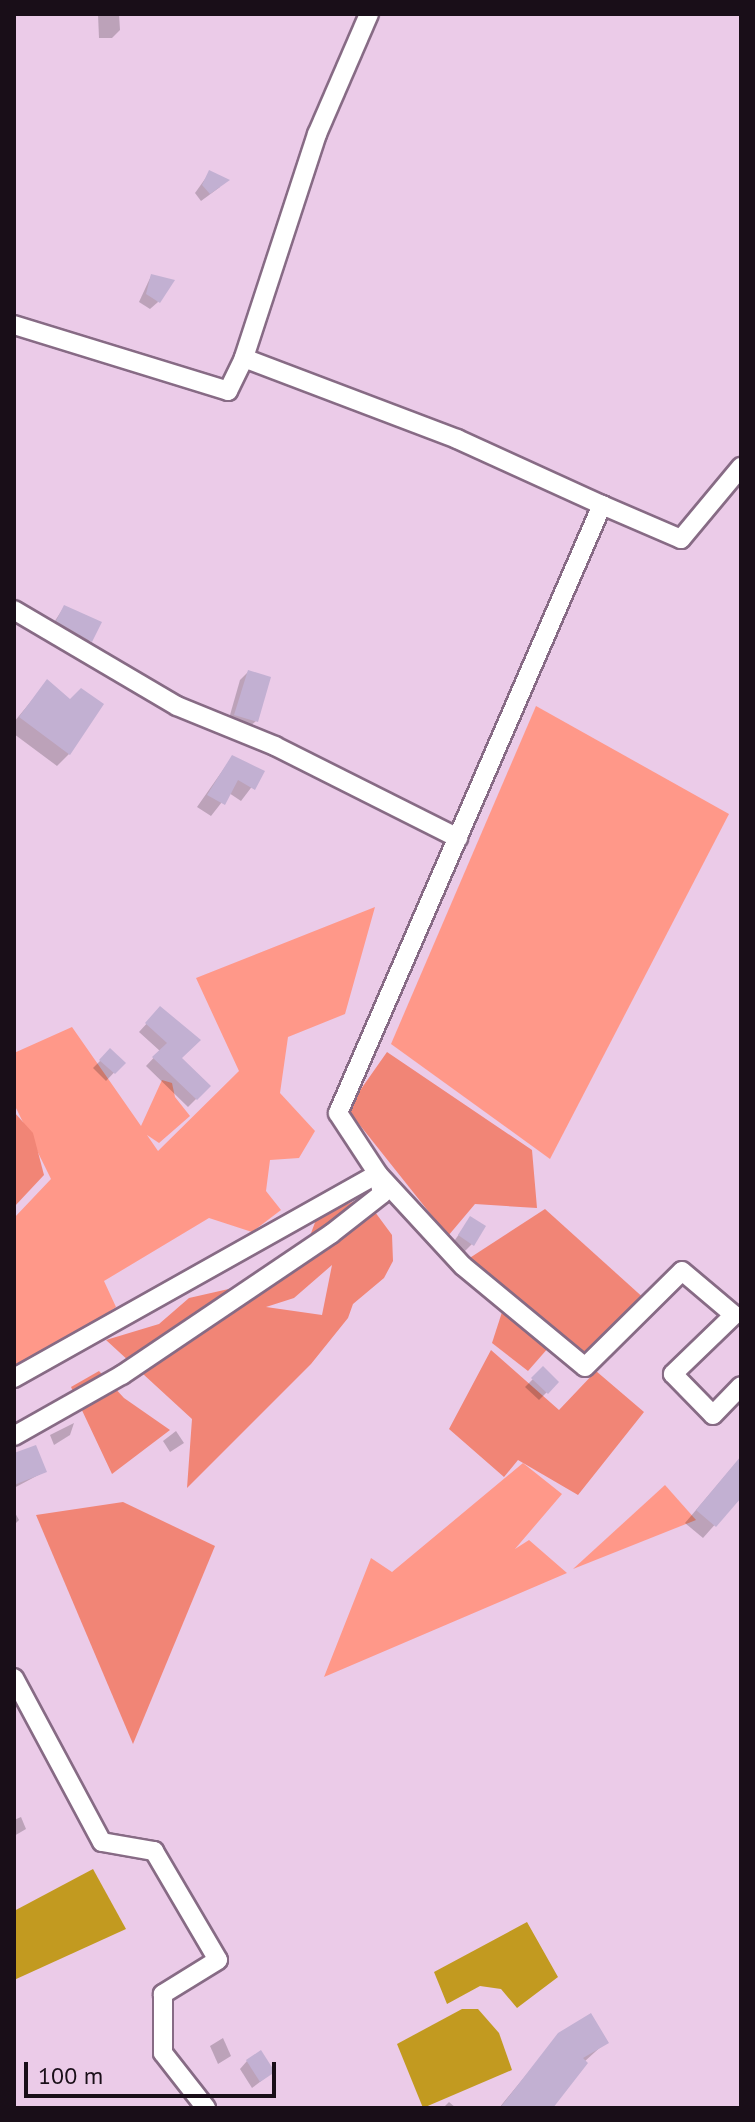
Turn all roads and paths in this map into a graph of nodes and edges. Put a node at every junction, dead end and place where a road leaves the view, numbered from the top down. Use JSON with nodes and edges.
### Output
{"nodes":[{"id":1,"x":369,"y":14,"type":"edge"},
{"id":2,"x":14,"y":325,"type":"edge"},
{"id":3,"x":244,"y":358,"type":"junction"},
{"id":4,"x":741,"y":467,"type":"edge"},
{"id":5,"x":602,"y":505,"type":"junction"},
{"id":6,"x":14,"y":610,"type":"edge"},
{"id":7,"x":458,"y":838,"type":"junction"},
{"id":8,"x":378,"y":1174,"type":"junction"},
{"id":9,"x":738,"y":1316,"type":"edge"},
{"id":10,"x":17,"y":1371,"type":"edge"},
{"id":11,"x":741,"y":1386,"type":"edge"},
{"id":12,"x":14,"y":1436,"type":"edge"},
{"id":13,"x":14,"y":1678,"type":"edge"},
{"id":14,"x":206,"y":2108,"type":"edge"}],
"edges":[{"from":1,"to":3,"type":"street"},
{"from":2,"to":3,"type":"street"},
{"from":3,"to":5,"type":"street"},
{"from":4,"to":5,"type":"street"},
{"from":5,"to":7,"type":"street"},
{"from":6,"to":7,"type":"street"},
{"from":7,"to":8,"type":"street"},
{"from":8,"to":9,"type":"street"},
{"from":8,"to":10,"type":"street"},
{"from":8,"to":12,"type":"street"},
{"from":9,"to":11,"type":"street"},
{"from":13,"to":14,"type":"street"}]}
